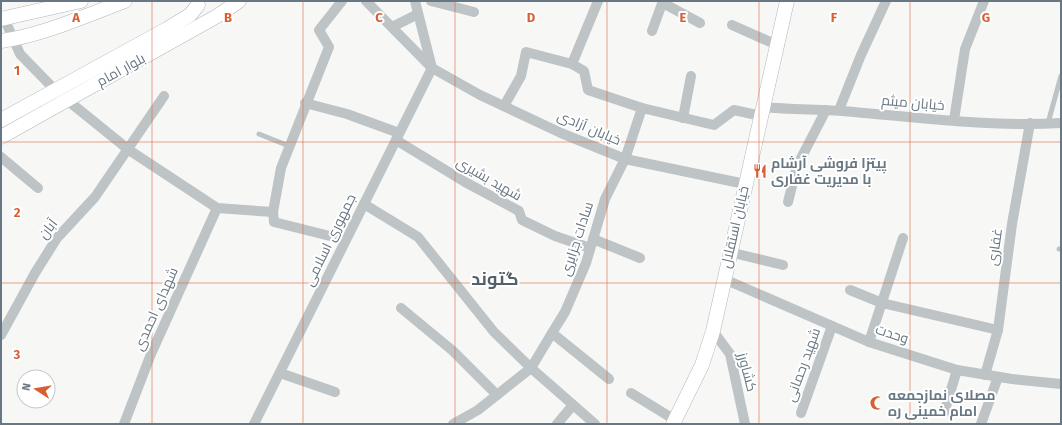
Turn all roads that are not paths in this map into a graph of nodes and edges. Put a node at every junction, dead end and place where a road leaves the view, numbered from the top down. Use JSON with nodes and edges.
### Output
{"nodes":[{"id":1,"x":81,"y":1,"type":"edge"},
{"id":2,"x":125,"y":1,"type":"edge"},
{"id":3,"x":239,"y":1,"type":"edge"},
{"id":4,"x":342,"y":1,"type":"edge"},
{"id":5,"x":366,"y":1,"type":"edge"},
{"id":6,"x":415,"y":1,"type":"edge"},
{"id":7,"x":431,"y":1,"type":"edge"},
{"id":8,"x":598,"y":1,"type":"edge"},
{"id":9,"x":787,"y":1,"type":"edge"},
{"id":10,"x":886,"y":1,"type":"edge"},
{"id":11,"x":984,"y":1,"type":"edge"},
{"id":12,"x":663,"y":2,"type":"edge"},
{"id":13,"x":197,"y":3,"type":"edge"},
{"id":14,"x":224,"y":4,"type":"edge"},
{"id":15,"x":474,"y":12,"type":"dead end"},
{"id":16,"x":418,"y":14,"type":"junction"},
{"id":17,"x":2,"y":19,"type":"edge"},
{"id":18,"x":206,"y":22,"type":"junction"},
{"id":19,"x":700,"y":23,"type":"dead end"},
{"id":20,"x":732,"y":25,"type":"dead end"},
{"id":21,"x":392,"y":27,"type":"junction"},
{"id":22,"x":652,"y":31,"type":"dead end"},
{"id":23,"x":7,"y":40,"type":"edge"},
{"id":24,"x":777,"y":45,"type":"junction"},
{"id":25,"x":572,"y":64,"type":"junction"},
{"id":26,"x":432,"y":68,"type":"junction"},
{"id":27,"x":691,"y":76,"type":"dead end"},
{"id":28,"x":1061,"y":76,"type":"edge"},
{"id":29,"x":56,"y":91,"type":"junction"},
{"id":30,"x":164,"y":96,"type":"dead end"},
{"id":31,"x":67,"y":100,"type":"junction"},
{"id":32,"x":305,"y":103,"type":"junction"},
{"id":33,"x":504,"y":106,"type":"junction"},
{"id":34,"x":642,"y":108,"type":"junction"},
{"id":35,"x":826,"y":110,"type":"junction"},
{"id":36,"x":839,"y":110,"type":"junction"},
{"id":37,"x":762,"y":111,"type":"junction"},
{"id":38,"x":683,"y":118,"type":"junction"},
{"id":39,"x":1,"y":120,"type":"edge"},
{"id":40,"x":954,"y":120,"type":"junction"},
{"id":41,"x":1030,"y":123,"type":"junction"},
{"id":42,"x":1061,"y":123,"type":"edge"},
{"id":43,"x":1048,"y":124,"type":"junction"},
{"id":44,"x":259,"y":134,"type":"dead end"},
{"id":45,"x":1,"y":137,"type":"edge"},
{"id":46,"x":397,"y":137,"type":"junction"},
{"id":47,"x":289,"y":146,"type":"junction"},
{"id":48,"x":129,"y":150,"type":"junction"},
{"id":49,"x":1,"y":158,"type":"edge"},
{"id":50,"x":625,"y":158,"type":"junction"},
{"id":51,"x":745,"y":184,"type":"junction"},
{"id":52,"x":38,"y":188,"type":"dead end"},
{"id":53,"x":788,"y":202,"type":"dead end"},
{"id":54,"x":364,"y":204,"type":"junction"},
{"id":55,"x":217,"y":208,"type":"junction"},
{"id":56,"x":273,"y":212,"type":"junction"},
{"id":57,"x":903,"y":238,"type":"dead end"},
{"id":58,"x":346,"y":240,"type":"junction"},
{"id":59,"x":592,"y":244,"type":"junction"},
{"id":60,"x":730,"y":252,"type":"junction"},
{"id":61,"x":640,"y":258,"type":"dead end"},
{"id":62,"x":783,"y":265,"type":"dead end"},
{"id":63,"x":724,"y":279,"type":"junction"},
{"id":64,"x":850,"y":290,"type":"dead end"},
{"id":65,"x":882,"y":303,"type":"junction"},
{"id":66,"x":401,"y":308,"type":"dead end"},
{"id":67,"x":832,"y":326,"type":"junction"},
{"id":68,"x":713,"y":330,"type":"junction"},
{"id":69,"x":998,"y":330,"type":"junction"},
{"id":70,"x":552,"y":333,"type":"junction"},
{"id":71,"x":1,"y":335,"type":"edge"},
{"id":72,"x":869,"y":342,"type":"junction"},
{"id":73,"x":531,"y":368,"type":"junction"},
{"id":74,"x":957,"y":370,"type":"junction"},
{"id":75,"x":280,"y":373,"type":"junction"},
{"id":76,"x":985,"y":375,"type":"junction"},
{"id":77,"x":998,"y":377,"type":"junction"},
{"id":78,"x":609,"y":379,"type":"dead end"},
{"id":79,"x":1061,"y":384,"type":"edge"},
{"id":80,"x":335,"y":392,"type":"dead end"},
{"id":81,"x":631,"y":393,"type":"dead end"},
{"id":82,"x":497,"y":395,"type":"junction"},
{"id":83,"x":573,"y":405,"type":"junction"},
{"id":84,"x":801,"y":413,"type":"dead end"},
{"id":85,"x":944,"y":414,"type":"dead end"},
{"id":86,"x":674,"y":422,"type":"edge"},
{"id":87,"x":124,"y":424,"type":"edge"},
{"id":88,"x":254,"y":424,"type":"edge"},
{"id":89,"x":453,"y":424,"type":"edge"},
{"id":90,"x":557,"y":424,"type":"edge"},
{"id":91,"x":595,"y":424,"type":"edge"},
{"id":92,"x":745,"y":424,"type":"edge"},
{"id":93,"x":981,"y":424,"type":"edge"}],
"edges":[{"from":1,"to":17,"type":"street"},
{"from":2,"to":23,"type":"street"},
{"from":3,"to":18,"type":"street","name":"بلوار امام"},
{"from":4,"to":32,"type":"street"},
{"from":5,"to":21,"type":"street"},
{"from":6,"to":16,"type":"street"},
{"from":7,"to":15,"type":"street"},
{"from":8,"to":25,"type":"street"},
{"from":9,"to":24,"type":"street","name":"خیابان استقلال"},
{"from":10,"to":36,"type":"street"},
{"from":11,"to":40,"type":"street"},
{"from":12,"to":19,"type":"street"},
{"from":12,"to":22,"type":"street"},
{"from":13,"to":14,"type":"street"},
{"from":13,"to":29,"type":"street","name":"بلوار امام"},
{"from":14,"to":18,"type":"street"},
{"from":16,"to":21,"type":"street"},
{"from":16,"to":26,"type":"street"},
{"from":17,"to":23,"type":"street"},
{"from":18,"to":31,"type":"street","name":"بلوار امام"},
{"from":20,"to":24,"type":"street"},
{"from":21,"to":26,"type":"street"},
{"from":23,"to":29,"type":"street"},
{"from":24,"to":37,"type":"street","name":"خیابان استقلال"},
{"from":25,"to":33,"type":"street"},
{"from":25,"to":34,"type":"street"},
{"from":26,"to":33,"type":"street","name":"خیابان آزادی"},
{"from":26,"to":46,"type":"street","name":"جمهوری اسلامی"},
{"from":27,"to":38,"type":"street"},
{"from":28,"to":43,"type":"lane"},
{"from":29,"to":31,"type":"street"},
{"from":29,"to":39,"type":"street","name":"بلوار امام"},
{"from":30,"to":48,"type":"street","name":"آبان"},
{"from":31,"to":45,"type":"street","name":"بلوار امام"},
{"from":31,"to":48,"type":"street"},
{"from":32,"to":46,"type":"street","name":"شهید بشیری"},
{"from":32,"to":47,"type":"street"},
{"from":33,"to":50,"type":"street","name":"خیابان آزادی"},
{"from":34,"to":38,"type":"street","name":"خیابان میثم"},
{"from":34,"to":50,"type":"street","name":"سادات جزایری"},
{"from":35,"to":36,"type":"street","name":"خیابان میثم"},
{"from":35,"to":37,"type":"street","name":"خیابان میثم"},
{"from":35,"to":53,"type":"street"},
{"from":36,"to":40,"type":"street","name":"خیابان میثم"},
{"from":37,"to":38,"type":"street","name":"خیابان میثم"},
{"from":37,"to":51,"type":"street","name":"خیابان استقلال"},
{"from":40,"to":41,"type":"street","name":"خیابان میثم"},
{"from":41,"to":43,"type":"street","name":"خیابان میثم"},
{"from":41,"to":69,"type":"street","name":"غفاری"},
{"from":42,"to":43,"type":"street","name":"خیابان میثم"},
{"from":44,"to":47,"type":"lane"},
{"from":46,"to":54,"type":"street","name":"جمهوری اسلامی"},
{"from":46,"to":59,"type":"street","name":"شهید بشیری"},
{"from":47,"to":56,"type":"street"},
{"from":48,"to":55,"type":"street"},
{"from":48,"to":71,"type":"street","name":"آبان"},
{"from":49,"to":52,"type":"street"},
{"from":50,"to":51,"type":"street","name":"خیابان آزادی"},
{"from":50,"to":59,"type":"street","name":"سادات جزایری"},
{"from":51,"to":60,"type":"street","name":"خیابان استقلال"},
{"from":54,"to":58,"type":"street","name":"جمهوری اسلامی"},
{"from":54,"to":73,"type":"street"},
{"from":55,"to":56,"type":"street"},
{"from":55,"to":87,"type":"street","name":"شهدای احمدی"},
{"from":56,"to":58,"type":"street"},
{"from":57,"to":65,"type":"street"},
{"from":58,"to":75,"type":"street","name":"جمهوری اسلامی"},
{"from":59,"to":61,"type":"street","name":"شهید بشیری"},
{"from":59,"to":70,"type":"street","name":"سادات جزایری"},
{"from":60,"to":62,"type":"street"},
{"from":60,"to":63,"type":"street","name":"خیابان استقلال"},
{"from":63,"to":67,"type":"street","name":"وحدت"},
{"from":63,"to":68,"type":"street","name":"خیابان استقلال"},
{"from":64,"to":65,"type":"street"},
{"from":65,"to":69,"type":"street"},
{"from":65,"to":72,"type":"street"},
{"from":66,"to":82,"type":"street"},
{"from":67,"to":72,"type":"street","name":"وحدت"},
{"from":67,"to":84,"type":"street","name":"شهید رحمانی"},
{"from":68,"to":86,"type":"street","name":"خیابان استقلال"},
{"from":68,"to":92,"type":"street","name":"کشاورز"},
{"from":69,"to":76,"type":"street","name":"غفاری"},
{"from":70,"to":73,"type":"street","name":"سادات جزایری"},
{"from":70,"to":78,"type":"street"},
{"from":72,"to":74,"type":"street","name":"وحدت"},
{"from":73,"to":82,"type":"street","name":"سادات جزایری"},
{"from":73,"to":83,"type":"street"},
{"from":74,"to":76,"type":"street","name":"وحدت"},
{"from":74,"to":85,"type":"street"},
{"from":75,"to":80,"type":"street"},
{"from":75,"to":88,"type":"street","name":"جمهوری اسلامی"},
{"from":76,"to":77,"type":"street","name":"وحدت"},
{"from":77,"to":79,"type":"street","name":"وحدت"},
{"from":77,"to":93,"type":"street"},
{"from":81,"to":86,"type":"street"},
{"from":82,"to":89,"type":"street","name":"سادات جزایری"},
{"from":83,"to":90,"type":"street"},
{"from":83,"to":91,"type":"street"}]}
